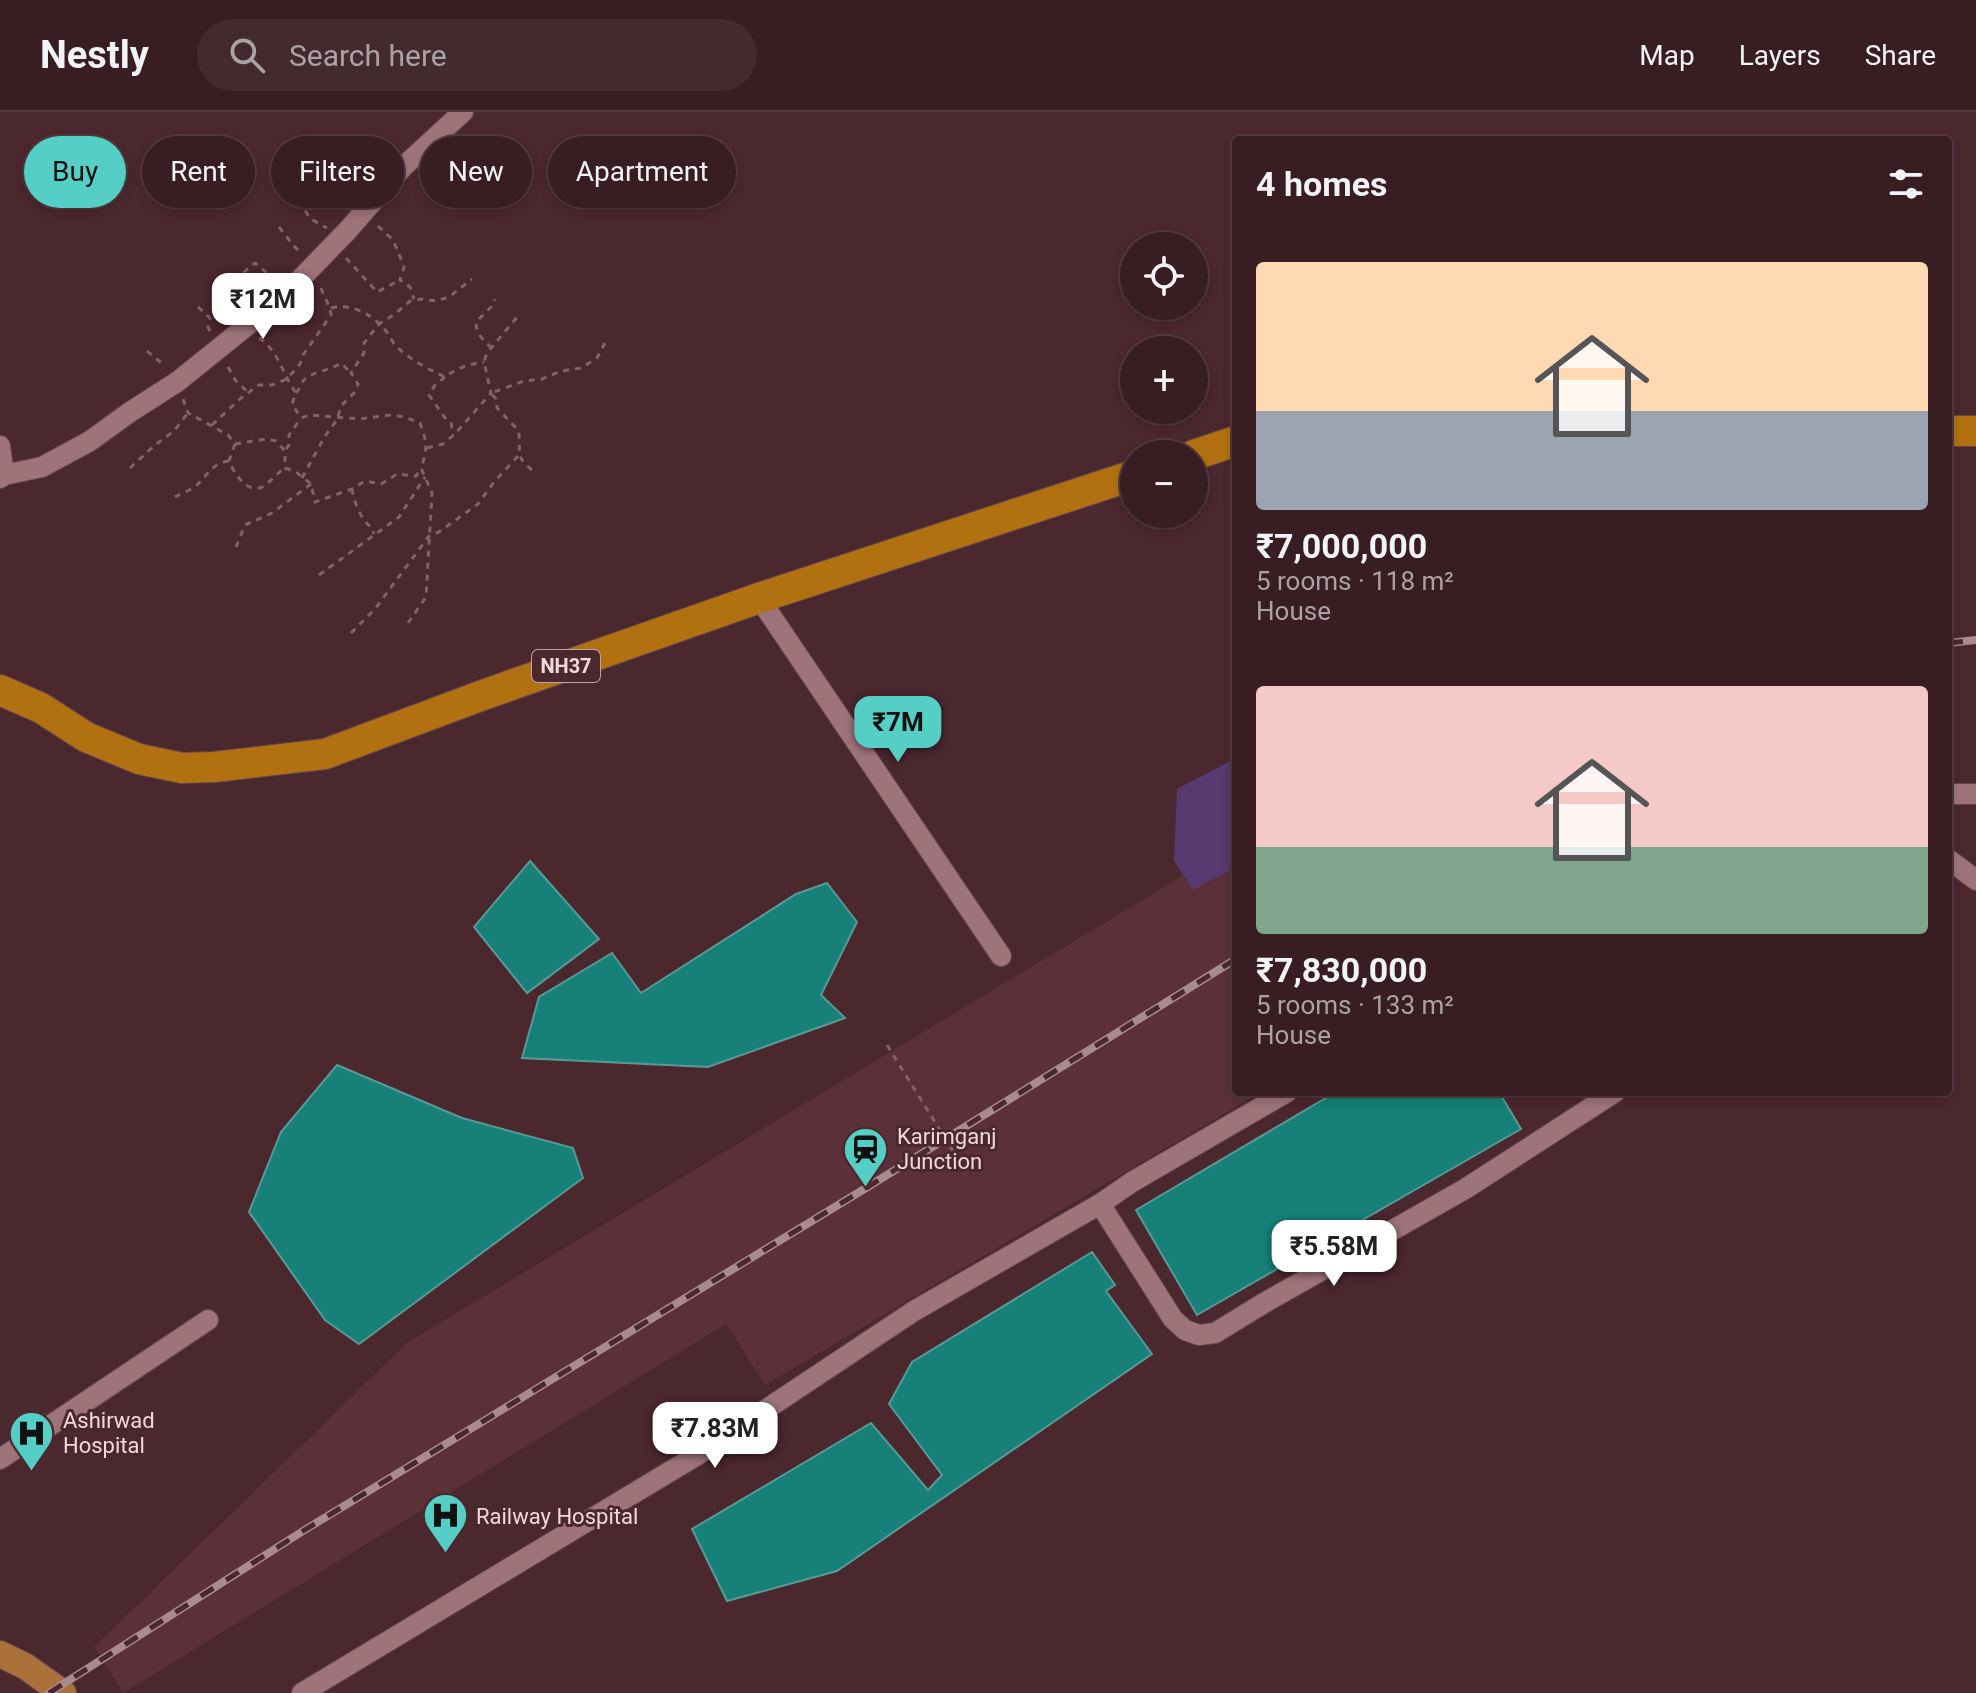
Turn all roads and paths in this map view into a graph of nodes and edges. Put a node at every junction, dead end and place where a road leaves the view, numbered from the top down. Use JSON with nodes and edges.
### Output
{"nodes":[{"id":1,"x":463,"y":112,"type":"edge"},
{"id":2,"x":303,"y":208,"type":"edge"},
{"id":3,"x":361,"y":208,"type":"edge"},
{"id":4,"x":363,"y":213,"type":"junction"},
{"id":5,"x":279,"y":227,"type":"dead end"},
{"id":6,"x":333,"y":245,"type":"junction"},
{"id":7,"x":314,"y":264,"type":"junction"},
{"id":8,"x":472,"y":279,"type":"dead end"},
{"id":9,"x":400,"y":280,"type":"junction"},
{"id":10,"x":290,"y":290,"type":"junction"},
{"id":11,"x":414,"y":299,"type":"junction"},
{"id":12,"x":495,"y":299,"type":"dead end"},
{"id":13,"x":198,"y":307,"type":"dead end"},
{"id":14,"x":331,"y":308,"type":"junction"},
{"id":15,"x":518,"y":316,"type":"dead end"},
{"id":16,"x":379,"y":324,"type":"junction"},
{"id":17,"x":247,"y":325,"type":"junction"},
{"id":18,"x":606,"y":341,"type":"dead end"},
{"id":19,"x":220,"y":347,"type":"junction"},
{"id":20,"x":492,"y":348,"type":"junction"},
{"id":21,"x":147,"y":351,"type":"dead end"},
{"id":22,"x":484,"y":362,"type":"junction"},
{"id":23,"x":351,"y":373,"type":"junction"},
{"id":24,"x":445,"y":377,"type":"junction"},
{"id":25,"x":287,"y":379,"type":"junction"},
{"id":26,"x":174,"y":383,"type":"junction"},
{"id":27,"x":249,"y":392,"type":"junction"},
{"id":28,"x":296,"y":393,"type":"junction"},
{"id":29,"x":491,"y":393,"type":"junction"},
{"id":30,"x":188,"y":413,"type":"junction"},
{"id":31,"x":338,"y":416,"type":"junction"},
{"id":32,"x":301,"y":418,"type":"junction"},
{"id":33,"x":212,"y":425,"type":"junction"},
{"id":34,"x":1952,"y":431,"type":"edge"},
{"id":35,"x":1976,"y":431,"type":"edge"},
{"id":36,"x":454,"y":435,"type":"junction"},
{"id":37,"x":1232,"y":442,"type":"edge"},
{"id":38,"x":235,"y":444,"type":"junction"},
{"id":39,"x":0,"y":446,"type":"edge"},
{"id":40,"x":427,"y":448,"type":"junction"},
{"id":41,"x":1208,"y":450,"type":"edge"},
{"id":42,"x":285,"y":451,"type":"junction"},
{"id":43,"x":519,"y":455,"type":"junction"},
{"id":44,"x":229,"y":461,"type":"junction"},
{"id":45,"x":130,"y":468,"type":"dead end"},
{"id":46,"x":285,"y":468,"type":"junction"},
{"id":47,"x":421,"y":468,"type":"junction"},
{"id":48,"x":532,"y":470,"type":"dead end"},
{"id":49,"x":2,"y":477,"type":"edge"},
{"id":50,"x":425,"y":477,"type":"junction"},
{"id":51,"x":302,"y":478,"type":"junction"},
{"id":52,"x":1120,"y":480,"type":"edge"},
{"id":53,"x":311,"y":484,"type":"junction"},
{"id":54,"x":352,"y":489,"type":"junction"},
{"id":55,"x":175,"y":497,"type":"dead end"},
{"id":56,"x":374,"y":536,"type":"junction"},
{"id":57,"x":429,"y":536,"type":"junction"},
{"id":58,"x":236,"y":547,"type":"dead end"},
{"id":59,"x":319,"y":575,"type":"dead end"},
{"id":60,"x":759,"y":598,"type":"junction"},
{"id":61,"x":408,"y":623,"type":"dead end"},
{"id":62,"x":351,"y":633,"type":"dead end"},
{"id":63,"x":0,"y":690,"type":"edge"},
{"id":64,"x":1952,"y":794,"type":"edge"},
{"id":65,"x":1976,"y":794,"type":"edge"},
{"id":66,"x":1952,"y":862,"type":"edge"},
{"id":67,"x":1976,"y":880,"type":"edge"},
{"id":68,"x":1001,"y":956,"type":"dead end"},
{"id":69,"x":887,"y":1045,"type":"dead end"},
{"id":70,"x":1280,"y":1096,"type":"edge"},
{"id":71,"x":1609,"y":1096,"type":"edge"},
{"id":72,"x":966,"y":1172,"type":"dead end"},
{"id":73,"x":1100,"y":1204,"type":"junction"},
{"id":74,"x":208,"y":1320,"type":"dead end"},
{"id":75,"x":0,"y":1459,"type":"edge"},
{"id":76,"x":0,"y":1654,"type":"edge"},
{"id":77,"x":63,"y":1693,"type":"edge"},
{"id":78,"x":302,"y":1693,"type":"edge"}],
"edges":[{"from":1,"to":4,"type":"street"},
{"from":2,"to":6,"type":"path"},
{"from":3,"to":4,"type":"path"},
{"from":4,"to":6,"type":"street"},
{"from":4,"to":9,"type":"path"},
{"from":5,"to":7,"type":"path"},
{"from":6,"to":7,"type":"street"},
{"from":6,"to":9,"type":"path"},
{"from":7,"to":10,"type":"street"},
{"from":7,"to":14,"type":"path"},
{"from":8,"to":11,"type":"path"},
{"from":9,"to":11,"type":"path"},
{"from":10,"to":17,"type":"street"},
{"from":10,"to":17,"type":"path"},
{"from":11,"to":16,"type":"path"},
{"from":12,"to":20,"type":"path"},
{"from":13,"to":19,"type":"path"},
{"from":14,"to":16,"type":"path"},
{"from":14,"to":25,"type":"path"},
{"from":15,"to":20,"type":"path"},
{"from":16,"to":23,"type":"path"},
{"from":16,"to":24,"type":"path"},
{"from":17,"to":19,"type":"street"},
{"from":17,"to":25,"type":"path"},
{"from":18,"to":29,"type":"path"},
{"from":19,"to":26,"type":"street"},
{"from":19,"to":27,"type":"path"},
{"from":20,"to":22,"type":"path"},
{"from":21,"to":26,"type":"path"},
{"from":22,"to":24,"type":"path"},
{"from":22,"to":29,"type":"path"},
{"from":23,"to":28,"type":"path"},
{"from":23,"to":31,"type":"path"},
{"from":24,"to":36,"type":"path"},
{"from":25,"to":27,"type":"path"},
{"from":25,"to":28,"type":"path"},
{"from":26,"to":30,"type":"path"},
{"from":26,"to":49,"type":"street"},
{"from":27,"to":33,"type":"path"},
{"from":28,"to":32,"type":"path"},
{"from":29,"to":36,"type":"path"},
{"from":29,"to":43,"type":"path"},
{"from":30,"to":33,"type":"path"},
{"from":30,"to":45,"type":"path"},
{"from":31,"to":32,"type":"path"},
{"from":31,"to":40,"type":"path"},
{"from":31,"to":51,"type":"path"},
{"from":32,"to":42,"type":"path"},
{"from":33,"to":38,"type":"path"},
{"from":34,"to":35,"type":"highway"},
{"from":36,"to":40,"type":"path"},
{"from":37,"to":41,"type":"highway"},
{"from":38,"to":42,"type":"path"},
{"from":38,"to":44,"type":"path"},
{"from":39,"to":49,"type":"street"},
{"from":40,"to":47,"type":"path"},
{"from":42,"to":46,"type":"path"},
{"from":43,"to":48,"type":"path"},
{"from":43,"to":57,"type":"path"},
{"from":44,"to":46,"type":"path"},
{"from":44,"to":55,"type":"path"},
{"from":46,"to":51,"type":"path"},
{"from":47,"to":50,"type":"path"},
{"from":47,"to":54,"type":"path"},
{"from":50,"to":56,"type":"path"},
{"from":50,"to":57,"type":"path"},
{"from":51,"to":53,"type":"path"},
{"from":52,"to":60,"type":"highway","number":"NH37"},
{"from":53,"to":54,"type":"path"},
{"from":53,"to":58,"type":"path"},
{"from":54,"to":56,"type":"path"},
{"from":56,"to":59,"type":"path"},
{"from":57,"to":61,"type":"path"},
{"from":57,"to":62,"type":"path"},
{"from":60,"to":63,"type":"highway","number":"NH37"},
{"from":60,"to":68,"type":"street"},
{"from":64,"to":65,"type":"street"},
{"from":66,"to":67,"type":"street"},
{"from":69,"to":72,"type":"path","bridge":true},
{"from":70,"to":73,"type":"street"},
{"from":71,"to":73,"type":"street"},
{"from":73,"to":78,"type":"street"},
{"from":74,"to":75,"type":"street"},
{"from":76,"to":77,"type":"main road"}]}
